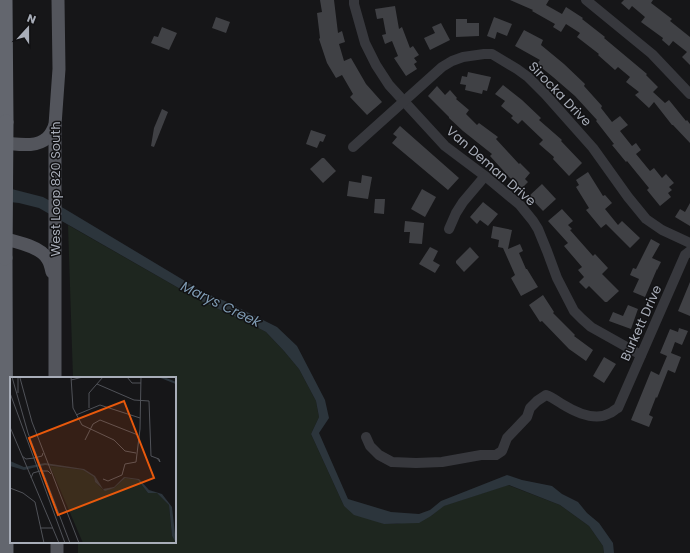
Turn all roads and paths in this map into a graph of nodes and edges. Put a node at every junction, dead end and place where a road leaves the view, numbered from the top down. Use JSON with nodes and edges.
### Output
{"nodes":[{"id":1,"x":5,"y":0,"type":"edge"},
{"id":2,"x":58,"y":0,"type":"edge"},
{"id":3,"x":354,"y":0,"type":"edge"},
{"id":4,"x":586,"y":0,"type":"edge"},
{"id":5,"x":690,"y":94,"type":"edge"},
{"id":6,"x":403,"y":101,"type":"junction"},
{"id":7,"x":55,"y":125,"type":"junction"},
{"id":8,"x":0,"y":142,"type":"edge"},
{"id":9,"x":353,"y":147,"type":"dead end"},
{"id":10,"x":485,"y":176,"type":"junction"},
{"id":11,"x":449,"y":229,"type":"dead end"},
{"id":12,"x":0,"y":238,"type":"edge"},
{"id":13,"x":690,"y":244,"type":"edge"},
{"id":14,"x":690,"y":250,"type":"edge"},
{"id":15,"x":54,"y":281,"type":"junction"},
{"id":16,"x":641,"y":355,"type":"junction"},
{"id":17,"x":55,"y":377,"type":"edge"},
{"id":18,"x":366,"y":437,"type":"dead end"},
{"id":19,"x":6,"y":553,"type":"edge"}],
"edges":[{"from":1,"to":19,"type":"highway","bridge":true},
{"from":2,"to":7,"type":"main road","name":"West Loop 820 South"},
{"from":3,"to":6,"type":"street","name":"Van Deman Drive"},
{"from":4,"to":5,"type":"street"},
{"from":6,"to":9,"type":"street","name":"Sirocka Drive"},
{"from":6,"to":10,"type":"street","name":"Van Deman Drive"},
{"from":6,"to":13,"type":"street","name":"Sirocka Drive"},
{"from":7,"to":8,"type":"main road"},
{"from":7,"to":15,"type":"main road","name":"West Loop 820 South"},
{"from":10,"to":11,"type":"street"},
{"from":10,"to":16,"type":"street","name":"Van Deman Drive"},
{"from":12,"to":15,"type":"main road"},
{"from":14,"to":16,"type":"street","name":"Burkett Drive"},
{"from":15,"to":17,"type":"main road","name":"West Loop 820 South"},
{"from":16,"to":18,"type":"street","name":"Burkett Drive"}]}
